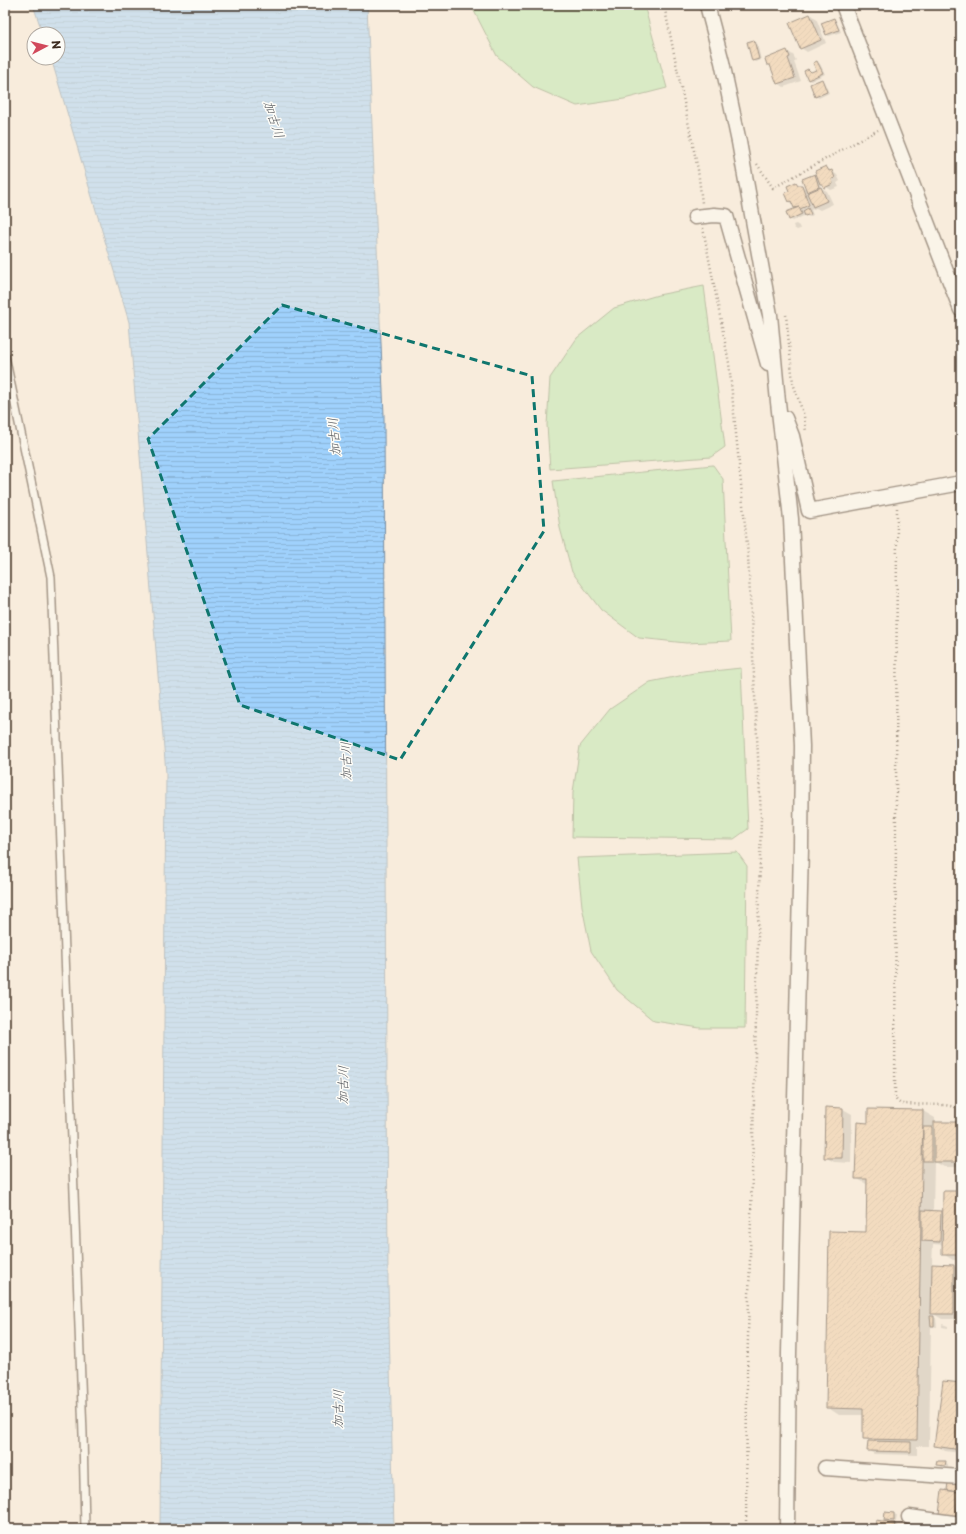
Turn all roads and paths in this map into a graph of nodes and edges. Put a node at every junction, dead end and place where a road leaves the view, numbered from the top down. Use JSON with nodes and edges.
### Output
{"nodes":[{"id":1,"x":664,"y":5,"type":"edge"},
{"id":2,"x":707,"y":5,"type":"edge"},
{"id":3,"x":843,"y":5,"type":"edge"},
{"id":4,"x":889,"y":124,"type":"junction"},
{"id":5,"x":754,"y":159,"type":"dead end"},
{"id":6,"x":699,"y":216,"type":"junction"},
{"id":7,"x":961,"y":310,"type":"edge"},
{"id":8,"x":786,"y":315,"type":"dead end"},
{"id":9,"x":5,"y":356,"type":"edge"},
{"id":10,"x":778,"y":402,"type":"junction"},
{"id":11,"x":807,"y":438,"type":"dead end"},
{"id":12,"x":961,"y":483,"type":"edge"},
{"id":13,"x":898,"y":494,"type":"junction"},
{"id":14,"x":961,"y":1108,"type":"edge"},
{"id":15,"x":825,"y":1468,"type":"dead end"},
{"id":16,"x":961,"y":1477,"type":"edge"},
{"id":17,"x":909,"y":1518,"type":"dead end"},
{"id":18,"x":961,"y":1524,"type":"edge"},
{"id":19,"x":84,"y":1529,"type":"edge"},
{"id":20,"x":746,"y":1529,"type":"edge"},
{"id":21,"x":787,"y":1529,"type":"edge"}],
"edges":[{"from":1,"to":6,"type":"path"},
{"from":2,"to":10,"type":"street"},
{"from":3,"to":4,"type":"street"},
{"from":4,"to":5,"type":"path"},
{"from":4,"to":7,"type":"street"},
{"from":6,"to":10,"type":"street"},
{"from":6,"to":20,"type":"path"},
{"from":8,"to":11,"type":"path"},
{"from":9,"to":19,"type":"lane"},
{"from":10,"to":13,"type":"street"},
{"from":10,"to":21,"type":"street"},
{"from":12,"to":13,"type":"street"},
{"from":13,"to":14,"type":"path"},
{"from":15,"to":16,"type":"street"},
{"from":17,"to":18,"type":"street"}]}
